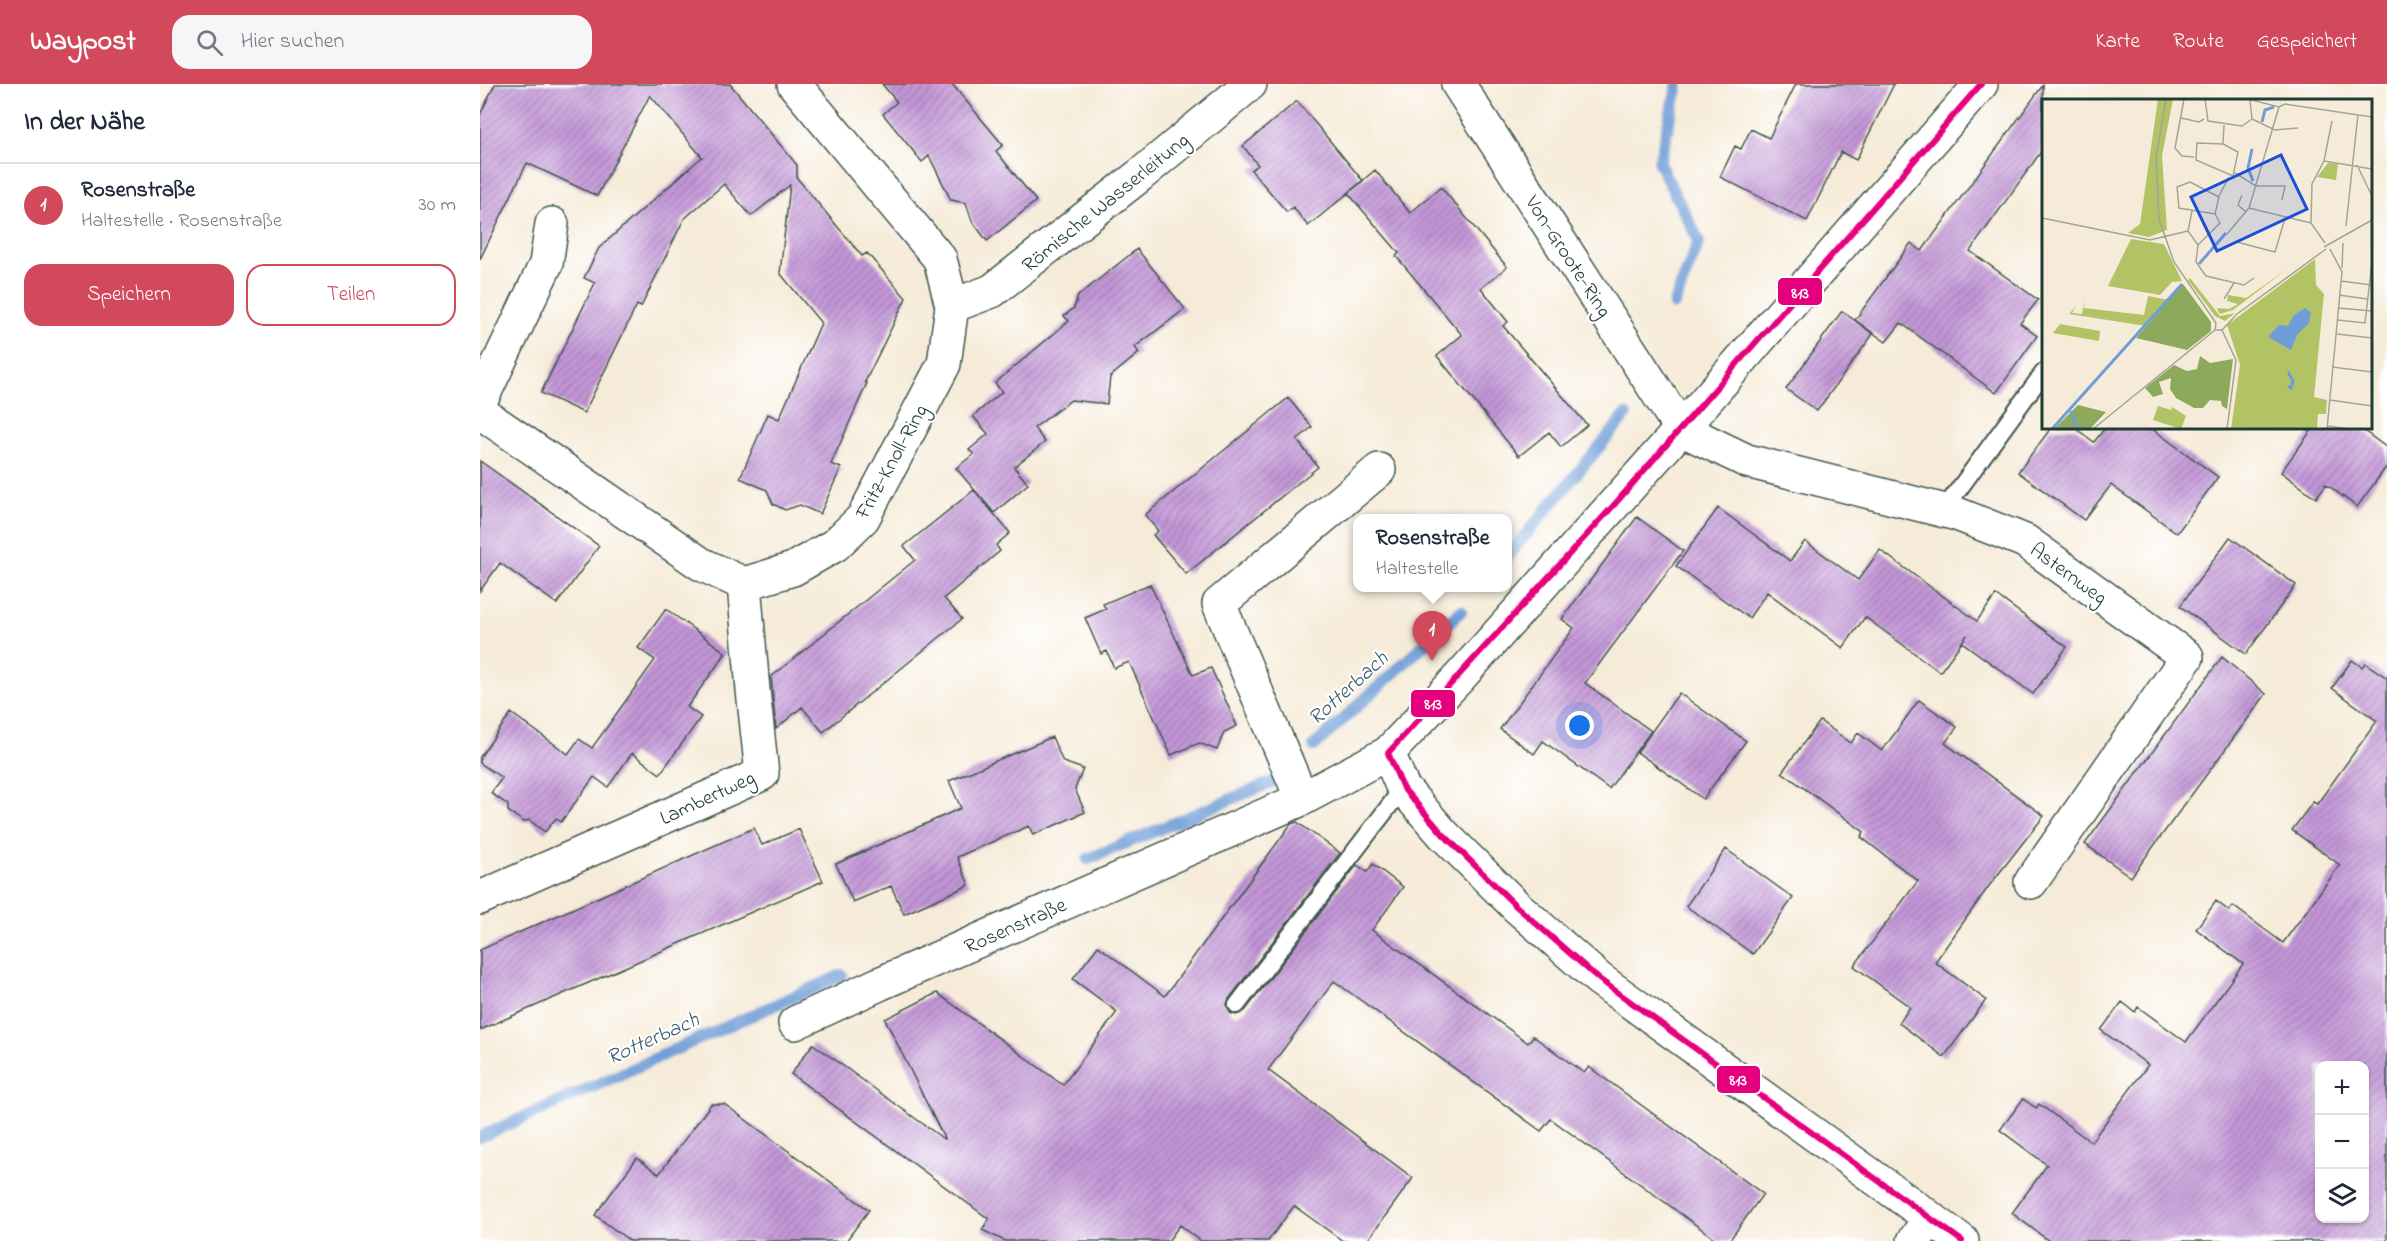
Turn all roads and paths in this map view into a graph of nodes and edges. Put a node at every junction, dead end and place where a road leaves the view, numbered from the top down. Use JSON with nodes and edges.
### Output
{"nodes":[{"id":1,"x":794,"y":84,"type":"edge"},
{"id":2,"x":1250,"y":84,"type":"edge"},
{"id":3,"x":1458,"y":84,"type":"edge"},
{"id":4,"x":1981,"y":84,"type":"edge"},
{"id":5,"x":552,"y":224,"type":"dead end"},
{"id":6,"x":952,"y":306,"type":"junction"},
{"id":7,"x":2042,"y":373,"type":"edge"},
{"id":8,"x":480,"y":402,"type":"edge"},
{"id":9,"x":480,"y":411,"type":"edge"},
{"id":10,"x":1681,"y":429,"type":"junction"},
{"id":11,"x":1379,"y":470,"type":"dead end"},
{"id":12,"x":1943,"y":511,"type":"junction"},
{"id":13,"x":744,"y":584,"type":"junction"},
{"id":14,"x":1388,"y":753,"type":"junction"},
{"id":15,"x":1403,"y":788,"type":"junction"},
{"id":16,"x":1302,"y":800,"type":"junction"},
{"id":17,"x":2031,"y":882,"type":"dead end"},
{"id":18,"x":480,"y":898,"type":"edge"},
{"id":19,"x":1237,"y":1005,"type":"dead end"},
{"id":20,"x":795,"y":1023,"type":"dead end"},
{"id":21,"x":1922,"y":1229,"type":"edge"},
{"id":22,"x":1962,"y":1241,"type":"edge"}],
"edges":[{"from":1,"to":6,"type":"street","name":"Fritz-Knoll-Ring"},
{"from":2,"to":6,"type":"street","name":"Römische Wasserleitung"},
{"from":3,"to":10,"type":"street","name":"Von-Groote-Ring"},
{"from":4,"to":10,"type":"street","name":"Rosenstraße"},
{"from":5,"to":8,"type":"street"},
{"from":6,"to":13,"type":"street","name":"Fritz-Knoll-Ring"},
{"from":7,"to":12,"type":"lane"},
{"from":9,"to":13,"type":"street"},
{"from":10,"to":12,"type":"street","name":"Asternweg"},
{"from":10,"to":14,"type":"street","name":"Rosenstraße"},
{"from":11,"to":16,"type":"street"},
{"from":12,"to":17,"type":"street","name":"Asternweg"},
{"from":13,"to":18,"type":"street","name":"Lambertweg"},
{"from":14,"to":15,"type":"street"},
{"from":14,"to":16,"type":"street","name":"Rosenstraße"},
{"from":15,"to":19,"type":"lane"},
{"from":15,"to":21,"type":"street"},
{"from":16,"to":20,"type":"street","name":"Rosenstraße"},
{"from":21,"to":22,"type":"street"}]}
